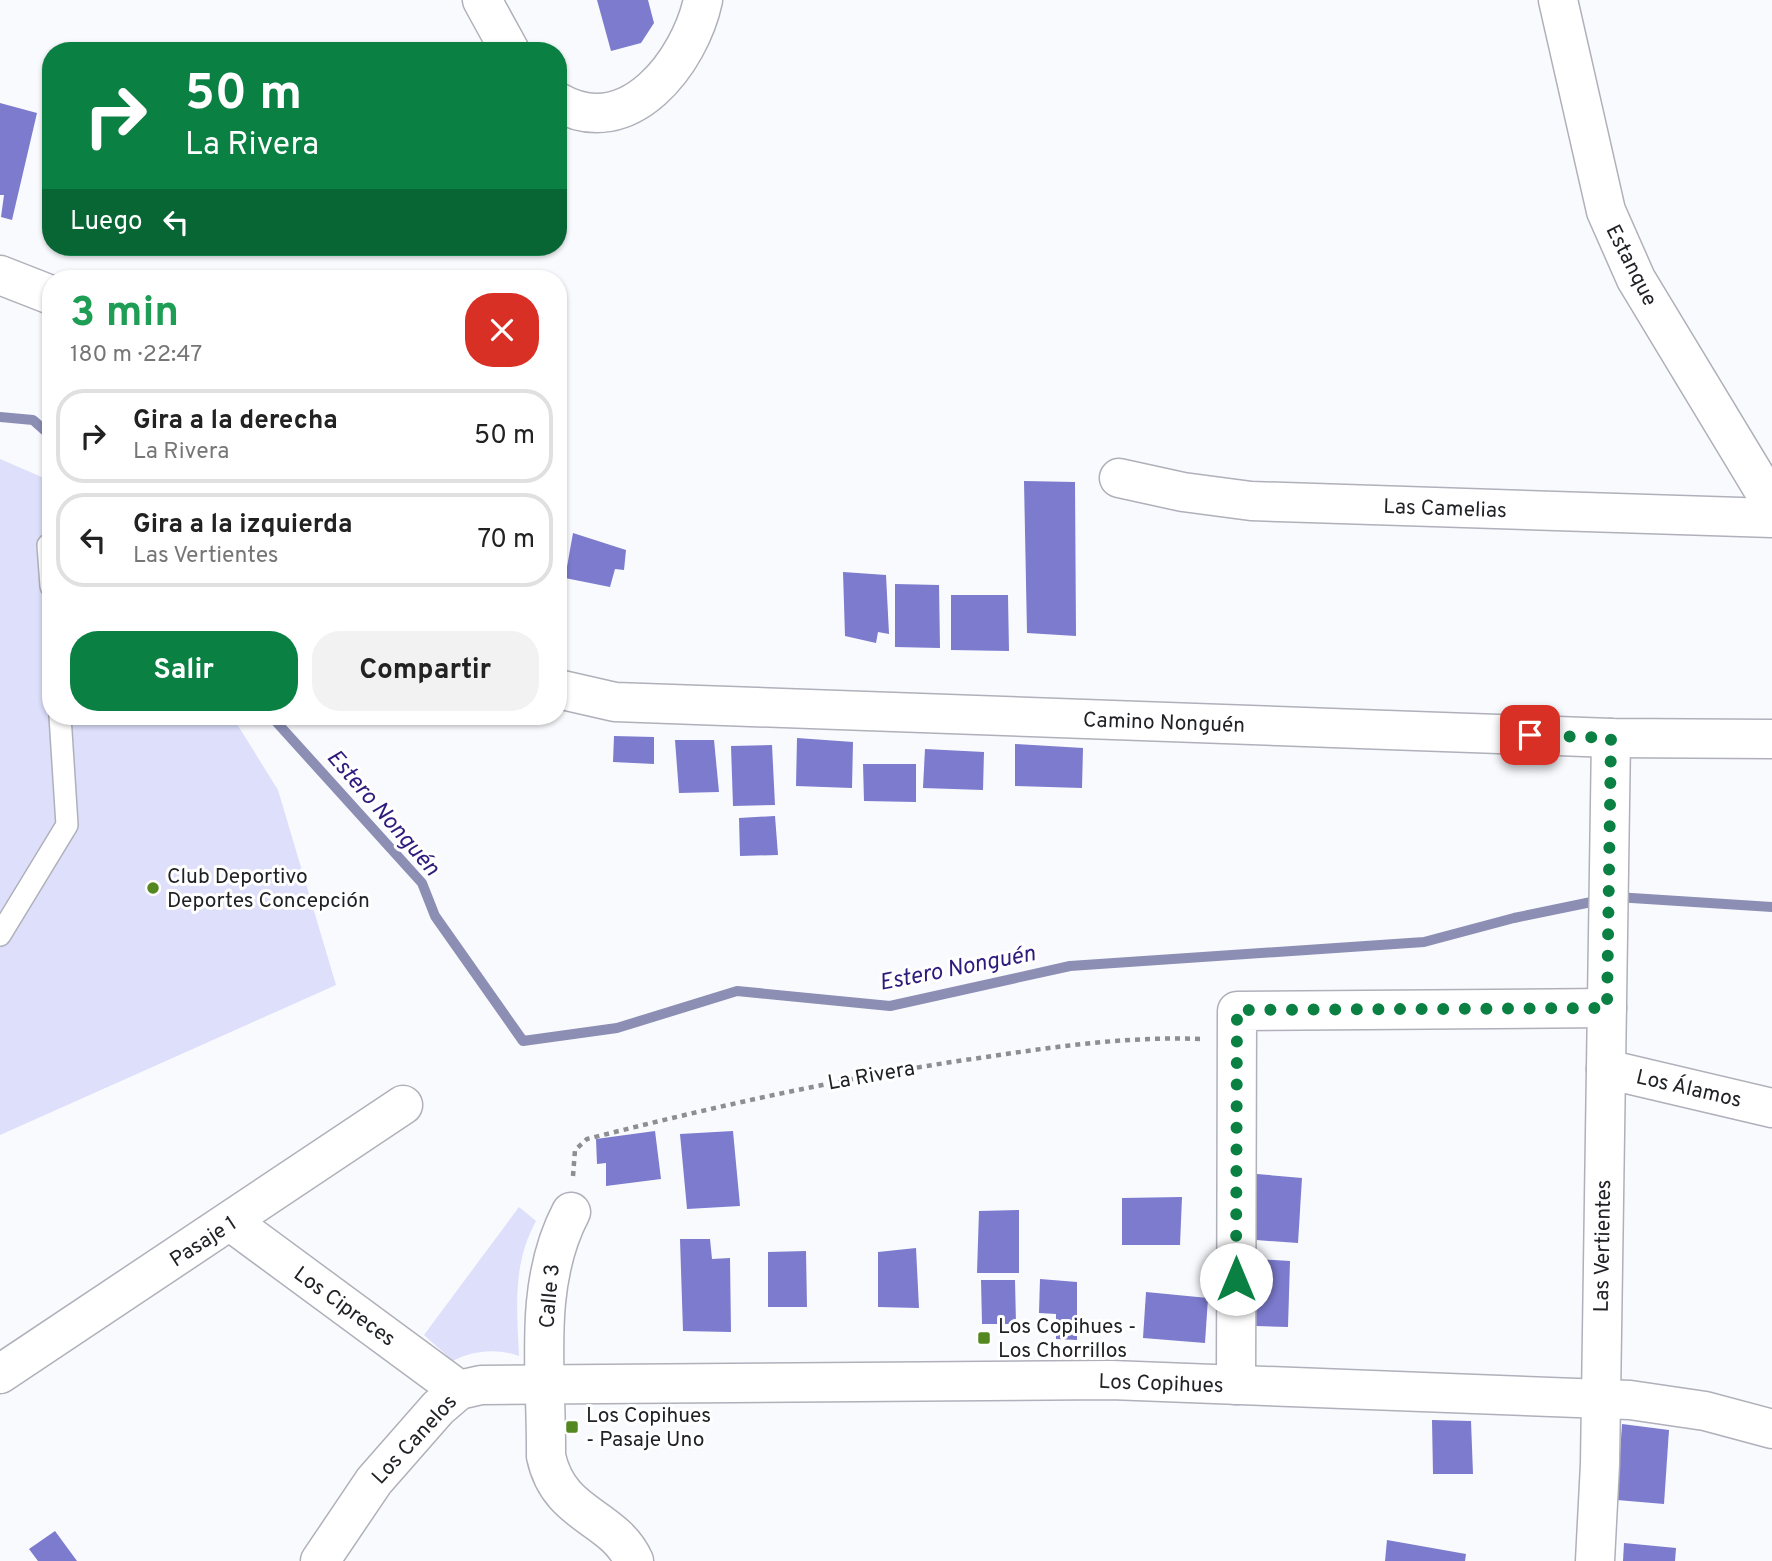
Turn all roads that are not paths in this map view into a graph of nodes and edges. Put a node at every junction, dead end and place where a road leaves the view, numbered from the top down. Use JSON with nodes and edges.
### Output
{"nodes":[{"id":1,"x":482,"y":0,"type":"edge"},
{"id":2,"x":704,"y":0,"type":"edge"},
{"id":3,"x":1558,"y":0,"type":"edge"},
{"id":4,"x":505,"y":42,"type":"edge"},
{"id":5,"x":567,"y":106,"type":"edge"},
{"id":6,"x":0,"y":275,"type":"edge"},
{"id":7,"x":42,"y":291,"type":"edge"},
{"id":8,"x":1119,"y":478,"type":"dead end"},
{"id":9,"x":1772,"y":504,"type":"edge"},
{"id":10,"x":1772,"y":518,"type":"edge"},
{"id":11,"x":567,"y":691,"type":"edge"},
{"id":12,"x":61,"y":725,"type":"edge"},
{"id":13,"x":1611,"y":738,"type":"junction"},
{"id":14,"x":1772,"y":740,"type":"edge"},
{"id":15,"x":0,"y":935,"type":"edge"},
{"id":16,"x":1607,"y":1008,"type":"junction"},
{"id":17,"x":1606,"y":1069,"type":"junction"},
{"id":18,"x":403,"y":1105,"type":"dead end"},
{"id":19,"x":1772,"y":1108,"type":"edge"},
{"id":20,"x":571,"y":1212,"type":"road end"},
{"id":21,"x":232,"y":1222,"type":"junction"},
{"id":22,"x":0,"y":1374,"type":"edge"},
{"id":23,"x":547,"y":1383,"type":"junction"},
{"id":24,"x":1236,"y":1385,"type":"junction"},
{"id":25,"x":459,"y":1390,"type":"junction"},
{"id":26,"x":1599,"y":1399,"type":"junction"},
{"id":27,"x":1772,"y":1429,"type":"edge"},
{"id":28,"x":320,"y":1561,"type":"edge"},
{"id":29,"x":634,"y":1561,"type":"edge"},
{"id":30,"x":1595,"y":1561,"type":"edge"}],
"edges":[{"from":1,"to":4,"type":"street"},
{"from":2,"to":5,"type":"street"},
{"from":3,"to":9,"type":"street","name":"Estanque"},
{"from":6,"to":7,"type":"street"},
{"from":8,"to":10,"type":"street","name":"Las Camelias"},
{"from":11,"to":13,"type":"street","name":"Camino Nonguén"},
{"from":12,"to":15,"type":"lane"},
{"from":13,"to":14,"type":"street","name":"Camino Nonguén"},
{"from":13,"to":16,"type":"street","name":"Las Vertientes"},
{"from":16,"to":17,"type":"street","name":"Las Vertientes"},
{"from":16,"to":24,"type":"street"},
{"from":17,"to":19,"type":"street","name":"Los Álamos"},
{"from":17,"to":26,"type":"street","name":"Las Vertientes"},
{"from":18,"to":21,"type":"street","name":"Pasaje 1"},
{"from":20,"to":23,"type":"street","name":"Calle 3"},
{"from":21,"to":22,"type":"street","name":"Pasaje 1"},
{"from":21,"to":25,"type":"street","name":"Los Cipreces"},
{"from":23,"to":24,"type":"street","name":"Los Copihues"},
{"from":23,"to":25,"type":"street","name":"Los Canelos"},
{"from":23,"to":29,"type":"street","name":"Calle 3"},
{"from":24,"to":26,"type":"street","name":"Los Copihues"},
{"from":25,"to":28,"type":"street","name":"Los Canelos"},
{"from":26,"to":27,"type":"street","name":"Los Copihues"},
{"from":26,"to":30,"type":"street","name":"Las Vertientes"}]}
